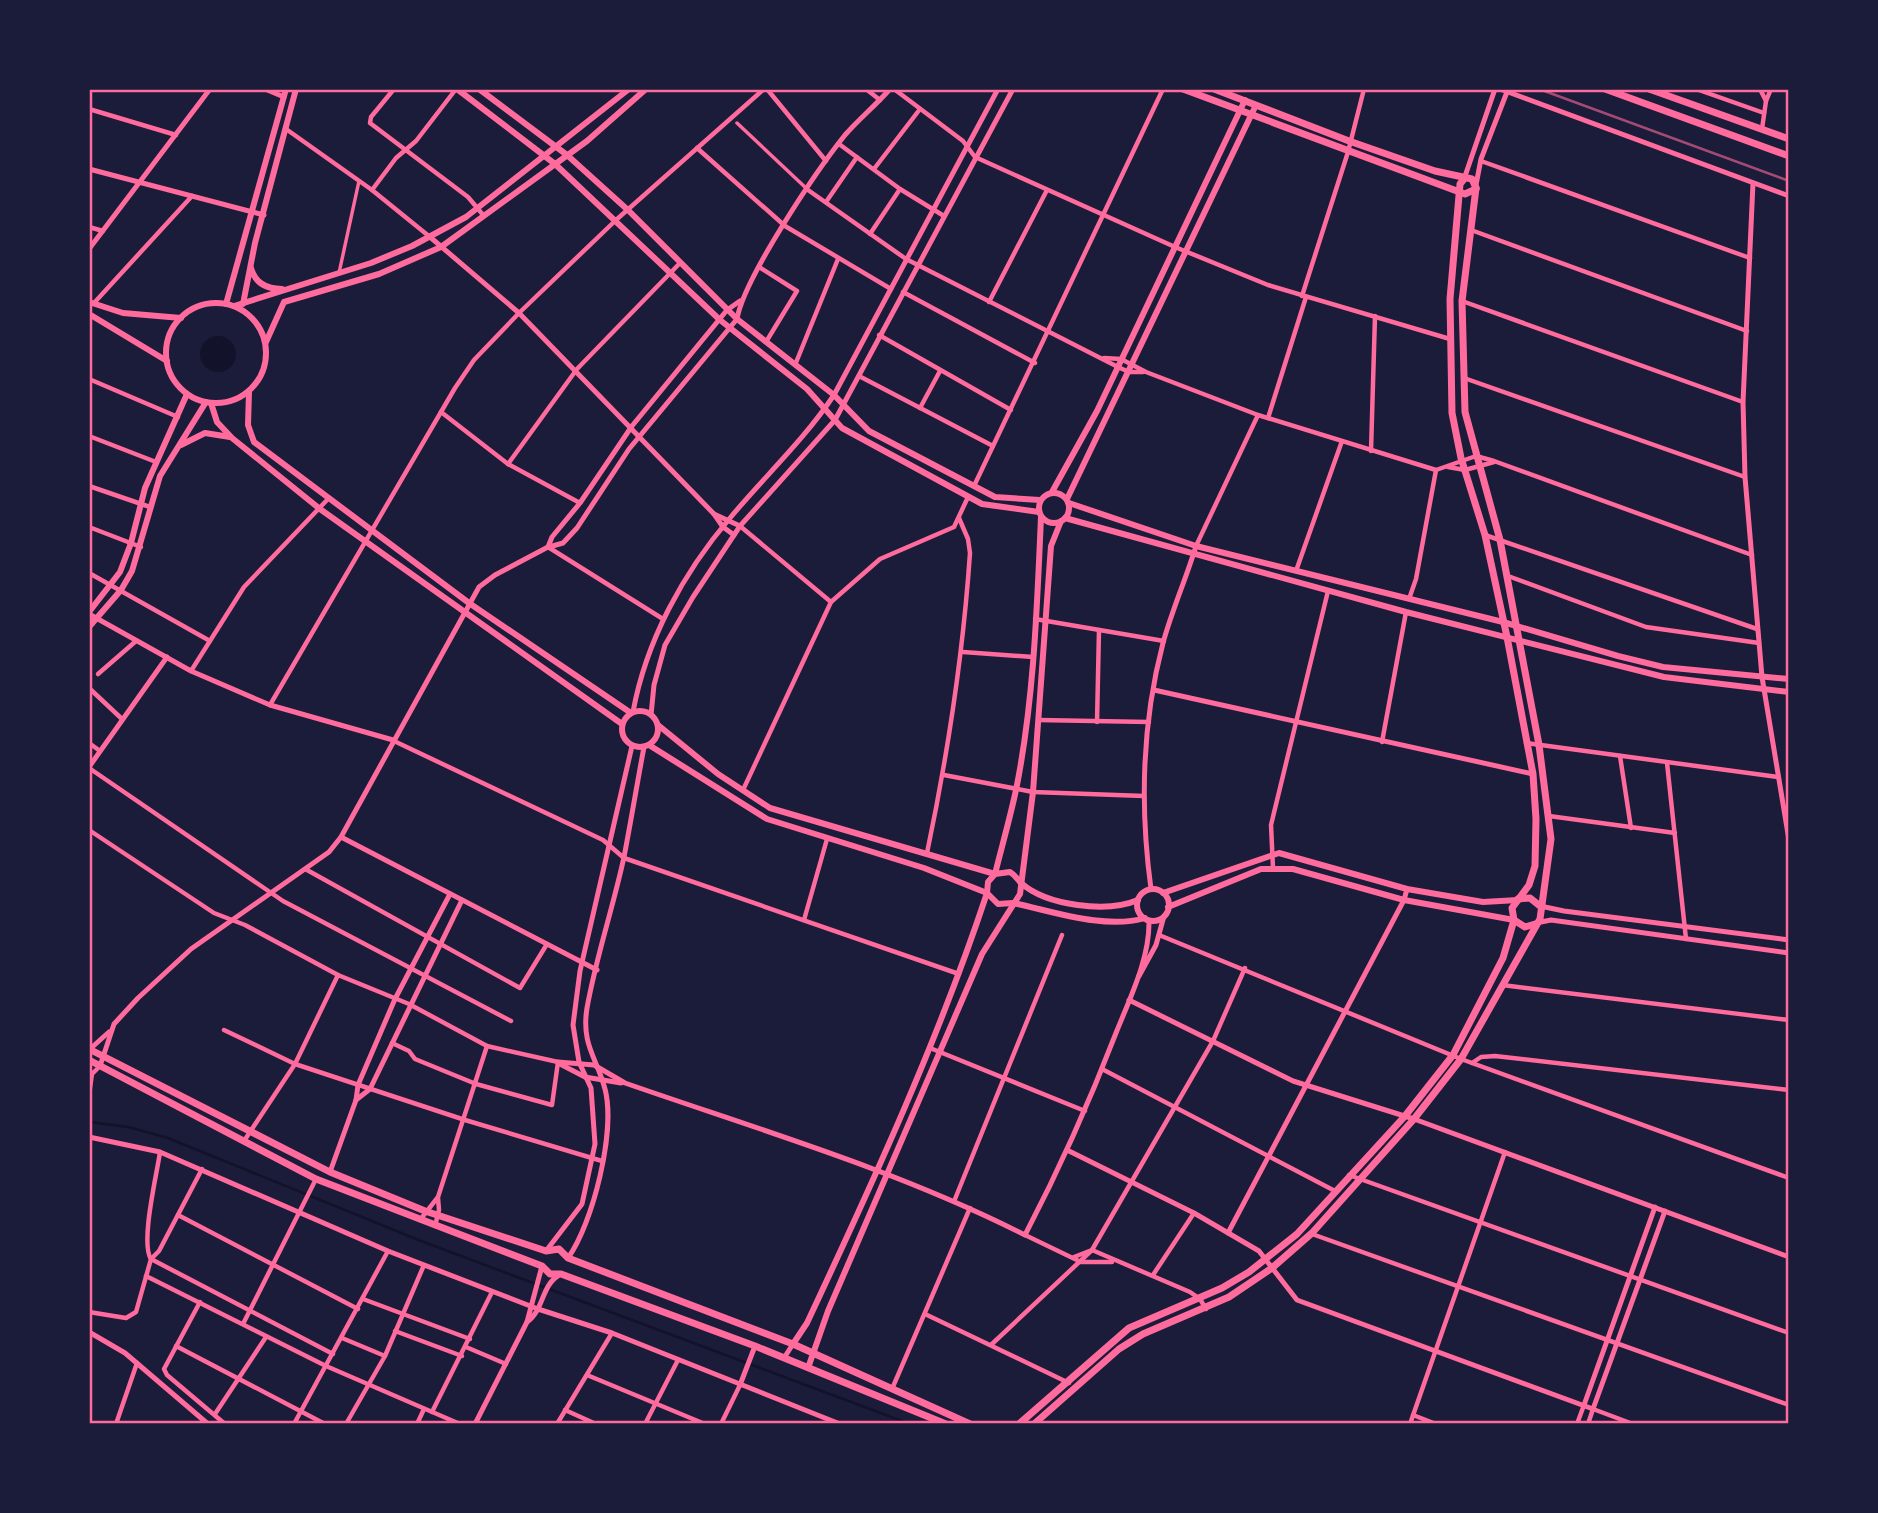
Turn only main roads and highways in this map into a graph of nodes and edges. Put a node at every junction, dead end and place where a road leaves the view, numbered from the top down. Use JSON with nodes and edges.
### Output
{"nodes":[{"id":1,"x":296,"y":89,"type":"edge"},
{"id":2,"x":457,"y":89,"type":"edge"},
{"id":3,"x":479,"y":89,"type":"edge"},
{"id":4,"x":646,"y":89,"type":"edge"},
{"id":5,"x":1183,"y":89,"type":"edge"},
{"id":6,"x":1214,"y":89,"type":"edge"},
{"id":7,"x":1605,"y":89,"type":"edge"},
{"id":8,"x":1649,"y":89,"type":"edge"},
{"id":9,"x":628,"y":90,"type":"edge"},
{"id":10,"x":285,"y":93,"type":"edge"},
{"id":11,"x":1245,"y":100,"type":"junction"},
{"id":12,"x":1256,"y":105,"type":"junction"},
{"id":13,"x":1240,"y":111,"type":"junction"},
{"id":14,"x":1251,"y":116,"type":"junction"},
{"id":15,"x":1789,"y":139,"type":"edge"},
{"id":16,"x":556,"y":146,"type":"junction"},
{"id":17,"x":567,"y":155,"type":"junction"},
{"id":18,"x":545,"y":156,"type":"junction"},
{"id":19,"x":1789,"y":156,"type":"edge"},
{"id":20,"x":555,"y":164,"type":"junction"},
{"id":21,"x":1464,"y":179,"type":"junction"},
{"id":22,"x":1476,"y":188,"type":"junction"},
{"id":23,"x":1461,"y":190,"type":"junction"},
{"id":24,"x":251,"y":267,"type":"junction"},
{"id":25,"x":288,"y":289,"type":"junction"},
{"id":26,"x":1450,"y":299,"type":"junction"},
{"id":27,"x":1462,"y":301,"type":"junction"},
{"id":28,"x":91,"y":303,"type":"edge"},
{"id":29,"x":226,"y":304,"type":"junction"},
{"id":30,"x":240,"y":306,"type":"junction"},
{"id":31,"x":89,"y":314,"type":"edge"},
{"id":32,"x":181,"y":318,"type":"junction"},
{"id":33,"x":1450,"y":339,"type":"junction"},
{"id":34,"x":1462,"y":340,"type":"junction"},
{"id":35,"x":266,"y":342,"type":"junction"},
{"id":36,"x":167,"y":361,"type":"junction"},
{"id":37,"x":249,"y":392,"type":"junction"},
{"id":38,"x":187,"y":394,"type":"junction"},
{"id":39,"x":208,"y":403,"type":"junction"},
{"id":40,"x":232,"y":438,"type":"junction"},
{"id":41,"x":177,"y":448,"type":"junction"},
{"id":42,"x":1052,"y":492,"type":"junction"},
{"id":43,"x":1040,"y":500,"type":"junction"},
{"id":44,"x":1068,"y":501,"type":"junction"},
{"id":45,"x":1040,"y":515,"type":"junction"},
{"id":46,"x":1063,"y":520,"type":"junction"},
{"id":47,"x":89,"y":613,"type":"edge"},
{"id":48,"x":1503,"y":622,"type":"junction"},
{"id":49,"x":89,"y":627,"type":"edge"},
{"id":50,"x":1519,"y":627,"type":"junction"},
{"id":51,"x":1507,"y":637,"type":"junction"},
{"id":52,"x":1521,"y":641,"type":"junction"},
{"id":53,"x":1789,"y":679,"type":"edge"},
{"id":54,"x":1789,"y":692,"type":"edge"},
{"id":55,"x":632,"y":713,"type":"junction"},
{"id":56,"x":622,"y":724,"type":"junction"},
{"id":57,"x":658,"y":724,"type":"junction"},
{"id":58,"x":646,"y":746,"type":"junction"},
{"id":59,"x":995,"y":874,"type":"junction"},
{"id":60,"x":1020,"y":883,"type":"junction"},
{"id":61,"x":987,"y":893,"type":"junction"},
{"id":62,"x":1163,"y":893,"type":"junction"},
{"id":63,"x":1138,"y":900,"type":"junction"},
{"id":64,"x":1518,"y":900,"type":"junction"},
{"id":65,"x":1013,"y":902,"type":"junction"},
{"id":66,"x":1539,"y":906,"type":"junction"},
{"id":67,"x":1168,"y":907,"type":"junction"},
{"id":68,"x":1147,"y":919,"type":"junction"},
{"id":69,"x":1514,"y":920,"type":"junction"},
{"id":70,"x":1536,"y":923,"type":"junction"},
{"id":71,"x":90,"y":1050,"type":"edge"},
{"id":72,"x":1457,"y":1057,"type":"junction"},
{"id":73,"x":89,"y":1060,"type":"edge"},
{"id":74,"x":546,"y":1251,"type":"junction"},
{"id":75,"x":568,"y":1258,"type":"junction"},
{"id":76,"x":541,"y":1266,"type":"junction"},
{"id":77,"x":561,"y":1274,"type":"junction"},
{"id":78,"x":793,"y":1344,"type":"junction"},
{"id":79,"x":813,"y":1353,"type":"junction"},
{"id":80,"x":808,"y":1368,"type":"junction"},
{"id":81,"x":946,"y":1424,"type":"edge"},
{"id":82,"x":970,"y":1424,"type":"edge"},
{"id":83,"x":1019,"y":1424,"type":"edge"},
{"id":84,"x":1034,"y":1424,"type":"edge"}],
"edges":[{"from":1,"to":24,"type":"main road"},
{"from":2,"to":18,"type":"main road"},
{"from":3,"to":16,"type":"main road"},
{"from":4,"to":17,"type":"main road"},
{"from":5,"to":13,"type":"main road"},
{"from":6,"to":11,"type":"main road"},
{"from":7,"to":19,"type":"main road"},
{"from":8,"to":15,"type":"main road"},
{"from":9,"to":16,"type":"main road"},
{"from":10,"to":29,"type":"main road"},
{"from":11,"to":12,"type":"main road"},
{"from":11,"to":13,"type":"main road"},
{"from":12,"to":14,"type":"main road"},
{"from":12,"to":21,"type":"main road"},
{"from":13,"to":14,"type":"main road"},
{"from":13,"to":42,"type":"main road"},
{"from":14,"to":23,"type":"main road"},
{"from":14,"to":44,"type":"main road"},
{"from":16,"to":17,"type":"main road"},
{"from":16,"to":18,"type":"main road"},
{"from":17,"to":20,"type":"main road"},
{"from":17,"to":43,"type":"main road"},
{"from":18,"to":20,"type":"main road"},
{"from":18,"to":25,"type":"main road"},
{"from":20,"to":35,"type":"main road"},
{"from":20,"to":45,"type":"main road"},
{"from":21,"to":22,"type":"main road"},
{"from":21,"to":23,"type":"main road"},
{"from":22,"to":23,"type":"main road"},
{"from":22,"to":27,"type":"main road"},
{"from":23,"to":26,"type":"main road"},
{"from":24,"to":25,"type":"main road"},
{"from":24,"to":30,"type":"main road"},
{"from":25,"to":30,"type":"main road"},
{"from":26,"to":27,"type":"main road"},
{"from":26,"to":33,"type":"main road"},
{"from":27,"to":34,"type":"main road"},
{"from":28,"to":32,"type":"main road"},
{"from":29,"to":30,"type":"main road"},
{"from":29,"to":32,"type":"main road"},
{"from":30,"to":35,"type":"main road"},
{"from":31,"to":36,"type":"main road"},
{"from":32,"to":36,"type":"main road"},
{"from":33,"to":34,"type":"main road"},
{"from":33,"to":48,"type":"main road"},
{"from":34,"to":50,"type":"main road"},
{"from":35,"to":37,"type":"main road"},
{"from":36,"to":38,"type":"main road"},
{"from":37,"to":39,"type":"main road"},
{"from":37,"to":55,"type":"main road"},
{"from":38,"to":39,"type":"main road"},
{"from":38,"to":47,"type":"main road"},
{"from":39,"to":40,"type":"main road"},
{"from":39,"to":41,"type":"main road"},
{"from":40,"to":41,"type":"main road"},
{"from":40,"to":56,"type":"main road"},
{"from":41,"to":49,"type":"main road"},
{"from":42,"to":43,"type":"main road"},
{"from":42,"to":44,"type":"main road"},
{"from":43,"to":45,"type":"main road"},
{"from":44,"to":46,"type":"main road"},
{"from":44,"to":48,"type":"main road"},
{"from":45,"to":46,"type":"main road"},
{"from":45,"to":59,"type":"main road"},
{"from":46,"to":51,"type":"main road"},
{"from":46,"to":60,"type":"main road"},
{"from":48,"to":50,"type":"main road"},
{"from":48,"to":51,"type":"main road"},
{"from":50,"to":52,"type":"main road"},
{"from":50,"to":53,"type":"main road"},
{"from":51,"to":52,"type":"main road"},
{"from":51,"to":64,"type":"main road"},
{"from":52,"to":54,"type":"main road"},
{"from":52,"to":66,"type":"main road"},
{"from":55,"to":56,"type":"main road"},
{"from":55,"to":57,"type":"main road"},
{"from":56,"to":58,"type":"main road"},
{"from":57,"to":58,"type":"main road"},
{"from":57,"to":59,"type":"main road"},
{"from":58,"to":61,"type":"main road"},
{"from":59,"to":60,"type":"main road"},
{"from":59,"to":61,"type":"main road"},
{"from":60,"to":63,"type":"main road"},
{"from":60,"to":65,"type":"main road"},
{"from":61,"to":65,"type":"main road"},
{"from":61,"to":78,"type":"main road"},
{"from":62,"to":63,"type":"main road"},
{"from":62,"to":64,"type":"main road"},
{"from":62,"to":67,"type":"main road"},
{"from":63,"to":68,"type":"main road"},
{"from":64,"to":66,"type":"main road"},
{"from":64,"to":69,"type":"main road"},
{"from":65,"to":68,"type":"main road"},
{"from":65,"to":79,"type":"main road"},
{"from":66,"to":70,"type":"main road"},
{"from":67,"to":68,"type":"main road"},
{"from":67,"to":69,"type":"main road"},
{"from":69,"to":70,"type":"main road"},
{"from":69,"to":72,"type":"main road"},
{"from":70,"to":72,"type":"main road"},
{"from":71,"to":74,"type":"main road"},
{"from":72,"to":83,"type":"main road"},
{"from":72,"to":84,"type":"main road"},
{"from":73,"to":76,"type":"main road"},
{"from":74,"to":75,"type":"main road"},
{"from":74,"to":76,"type":"main road"},
{"from":75,"to":77,"type":"main road"},
{"from":75,"to":78,"type":"main road"},
{"from":76,"to":77,"type":"main road"},
{"from":77,"to":80,"type":"main road"},
{"from":78,"to":79,"type":"main road"},
{"from":79,"to":80,"type":"main road"},
{"from":79,"to":82,"type":"main road"},
{"from":80,"to":81,"type":"main road"}]}
